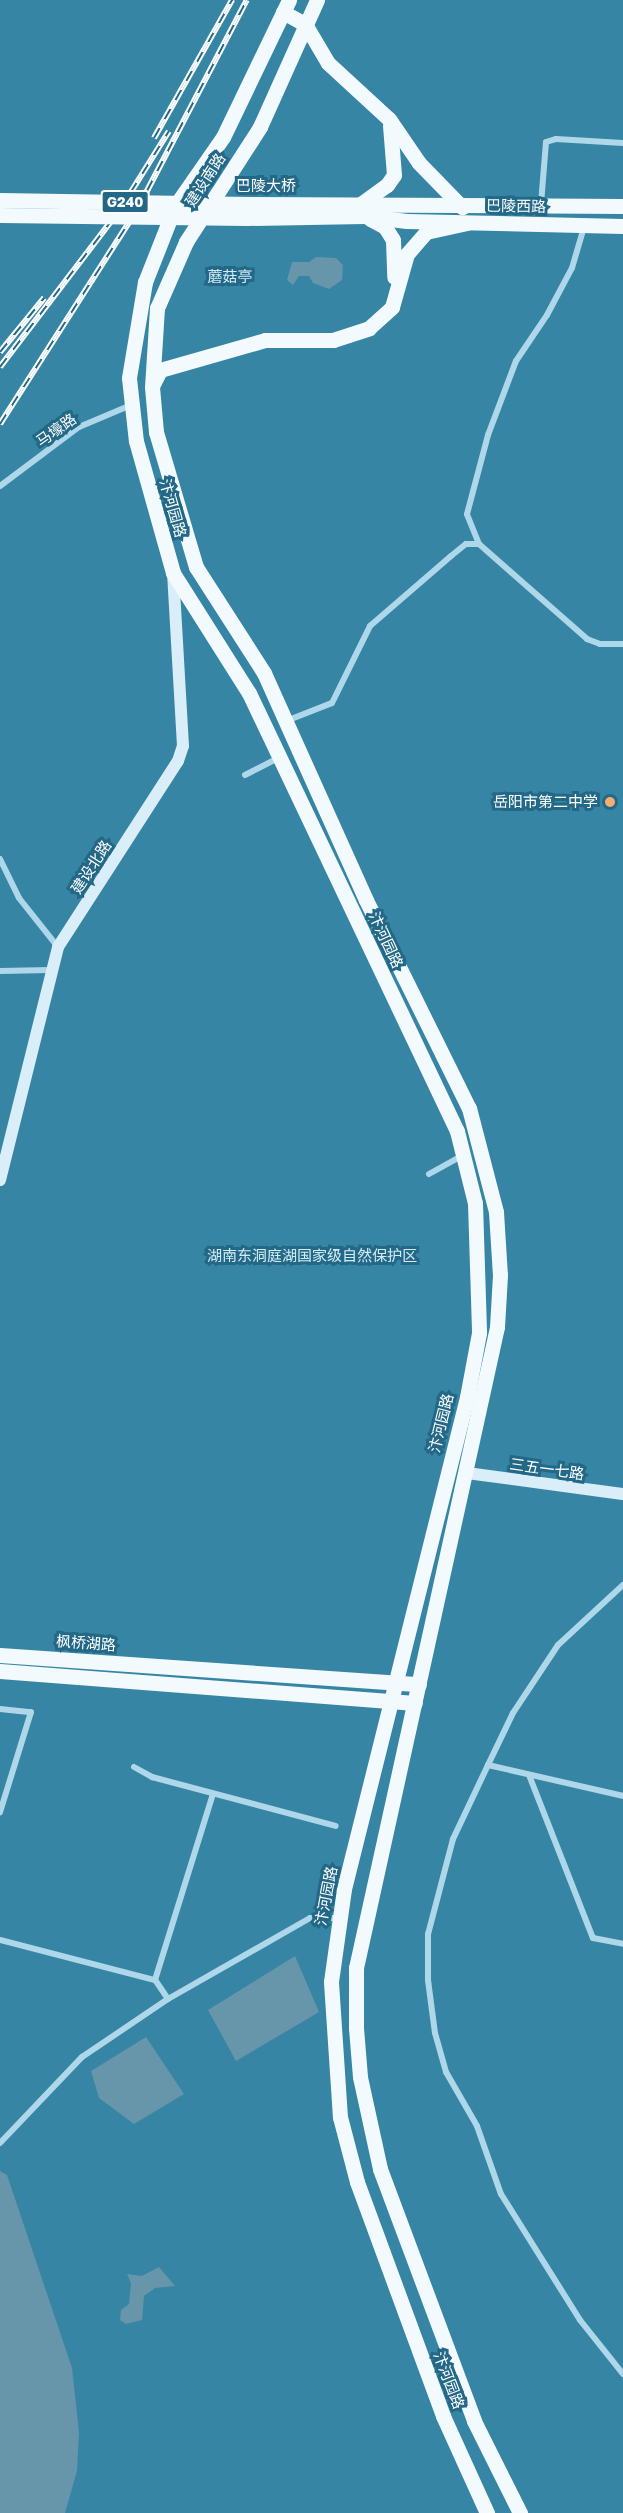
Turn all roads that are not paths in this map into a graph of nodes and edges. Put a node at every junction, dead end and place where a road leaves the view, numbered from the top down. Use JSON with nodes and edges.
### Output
{"nodes":[{"id":1,"x":317,"y":0,"type":"edge"},
{"id":2,"x":286,"y":6,"type":"edge"},
{"id":3,"x":305,"y":24,"type":"junction"},
{"id":4,"x":389,"y":119,"type":"junction"},
{"id":5,"x":623,"y":143,"type":"edge"},
{"id":6,"x":0,"y":200,"type":"edge"},
{"id":7,"x":541,"y":204,"type":"junction"},
{"id":8,"x":623,"y":206,"type":"edge"},
{"id":9,"x":425,"y":207,"type":"joint"},
{"id":10,"x":462,"y":207,"type":"junction"},
{"id":11,"x":363,"y":210,"type":"junction"},
{"id":12,"x":248,"y":211,"type":"junction"},
{"id":13,"x":0,"y":215,"type":"edge"},
{"id":14,"x":407,"y":222,"type":"joint"},
{"id":15,"x":466,"y":223,"type":"junction"},
{"id":16,"x":585,"y":226,"type":"junction"},
{"id":17,"x":623,"y":226,"type":"edge"},
{"id":18,"x":392,"y":307,"type":"junction"},
{"id":19,"x":129,"y":378,"type":"joint"},
{"id":20,"x":152,"y":387,"type":"junction"},
{"id":21,"x":132,"y":404,"type":"junction"},
{"id":22,"x":0,"y":486,"type":"edge"},
{"id":23,"x":479,"y":544,"type":"junction"},
{"id":24,"x":173,"y":573,"type":"junction"},
{"id":25,"x":623,"y":644,"type":"edge"},
{"id":26,"x":286,"y":722,"type":"junction"},
{"id":27,"x":279,"y":757,"type":"junction"},
{"id":28,"x":245,"y":775,"type":"dead end"},
{"id":29,"x":0,"y":859,"type":"edge"},
{"id":30,"x":58,"y":947,"type":"junction"},
{"id":31,"x":50,"y":970,"type":"junction"},
{"id":32,"x":0,"y":971,"type":"edge"},
{"id":33,"x":463,"y":1156,"type":"junction"},
{"id":34,"x":429,"y":1174,"type":"dead end"},
{"id":35,"x":0,"y":1180,"type":"edge"},
{"id":36,"x":467,"y":1473,"type":"junction"},
{"id":37,"x":623,"y":1494,"type":"edge"},
{"id":38,"x":430,"y":1539,"type":"junction"},
{"id":39,"x":451,"y":1545,"type":"junction"},
{"id":40,"x":623,"y":1585,"type":"edge"},
{"id":41,"x":0,"y":1655,"type":"edge"},
{"id":42,"x":0,"y":1671,"type":"edge"},
{"id":43,"x":167,"y":1675,"type":"junction"},
{"id":44,"x":394,"y":1683,"type":"junction"},
{"id":45,"x":419,"y":1684,"type":"junction"},
{"id":46,"x":390,"y":1701,"type":"junction"},
{"id":47,"x":414,"y":1703,"type":"junction"},
{"id":48,"x":0,"y":1709,"type":"edge"},
{"id":49,"x":488,"y":1765,"type":"junction"},
{"id":50,"x":134,"y":1767,"type":"dead end"},
{"id":51,"x":529,"y":1775,"type":"junction"},
{"id":52,"x":213,"y":1794,"type":"junction"},
{"id":53,"x":623,"y":1796,"type":"edge"},
{"id":54,"x":0,"y":1812,"type":"edge"},
{"id":55,"x":336,"y":1826,"type":"dead end"},
{"id":56,"x":339,"y":1918,"type":"junction"},
{"id":57,"x":0,"y":1940,"type":"edge"},
{"id":58,"x":623,"y":1944,"type":"edge"},
{"id":59,"x":155,"y":1980,"type":"junction"},
{"id":60,"x":168,"y":2000,"type":"junction"},
{"id":61,"x":0,"y":2143,"type":"edge"},
{"id":62,"x":623,"y":2374,"type":"edge"},
{"id":63,"x":487,"y":2513,"type":"edge"},
{"id":64,"x":520,"y":2513,"type":"edge"}],
"edges":[{"from":1,"to":3,"type":"main road","name":"建设南路"},
{"from":2,"to":3,"type":"main road"},
{"from":2,"to":19,"type":"main road","name":"建设南路"},
{"from":3,"to":4,"type":"main road"},
{"from":3,"to":20,"type":"main road","name":"建设南路"},
{"from":4,"to":10,"type":"main road"},
{"from":4,"to":11,"type":"main road"},
{"from":5,"to":7,"type":"street"},
{"from":6,"to":12,"type":"main road","name":"巴陵大桥","number":"G240","bridge":true},
{"from":7,"to":8,"type":"main road","name":"巴陵西路","number":"G240"},
{"from":7,"to":10,"type":"main road","name":"巴陵西路","number":"G240"},
{"from":9,"to":10,"type":"main road","name":"巴陵西路","number":"G240"},
{"from":9,"to":11,"type":"main road","name":"巴陵大桥","number":"G240"},
{"from":11,"to":12,"type":"main road","name":"巴陵大桥","number":"G240"},
{"from":11,"to":14,"type":"main road","name":"巴陵大桥","number":"G240"},
{"from":11,"to":18,"type":"main road"},
{"from":12,"to":13,"type":"main road","name":"巴陵大桥","number":"G240","bridge":true},
{"from":14,"to":15,"type":"main road","name":"巴陵西路","number":"G240"},
{"from":15,"to":16,"type":"main road","name":"巴陵西路","number":"G240"},
{"from":15,"to":18,"type":"main road"},
{"from":16,"to":17,"type":"main road","name":"巴陵西路","number":"G240"},
{"from":16,"to":23,"type":"street"},
{"from":18,"to":20,"type":"main road"},
{"from":19,"to":21,"type":"main road","name":"汴河园路"},
{"from":20,"to":26,"type":"main road","name":"汴河园路"},
{"from":21,"to":22,"type":"street","name":"马壕路"},
{"from":21,"to":24,"type":"main road","name":"汴河园路"},
{"from":23,"to":25,"type":"street"},
{"from":23,"to":26,"type":"street"},
{"from":24,"to":27,"type":"main road","name":"汴河园路"},
{"from":24,"to":30,"type":"main road","name":"建设北路"},
{"from":26,"to":36,"type":"main road","name":"汴河园路"},
{"from":27,"to":28,"type":"street"},
{"from":27,"to":33,"type":"main road","name":"汴河园路"},
{"from":29,"to":30,"type":"street"},
{"from":30,"to":31,"type":"main road","name":"建设北路"},
{"from":31,"to":32,"type":"street"},
{"from":31,"to":35,"type":"main road","name":"建设北路"},
{"from":33,"to":34,"type":"street"},
{"from":33,"to":38,"type":"main road","name":"汴河园路"},
{"from":36,"to":37,"type":"main road","name":"三五一七路"},
{"from":36,"to":39,"type":"main road","name":"汴河园路"},
{"from":38,"to":39,"type":"main road"},
{"from":38,"to":44,"type":"main road","name":"汴河园路"},
{"from":39,"to":45,"type":"main road","name":"汴河园路"},
{"from":40,"to":49,"type":"street"},
{"from":41,"to":43,"type":"main road","name":"枫桥湖路"},
{"from":42,"to":43,"type":"main road"},
{"from":43,"to":44,"type":"main road"},
{"from":43,"to":46,"type":"main road"},
{"from":44,"to":45,"type":"main road"},
{"from":44,"to":46,"type":"main road","name":"汴河园路"},
{"from":45,"to":47,"type":"main road","name":"汴河园路"},
{"from":46,"to":47,"type":"main road"},
{"from":46,"to":56,"type":"main road","name":"汴河园路"},
{"from":47,"to":64,"type":"main road","name":"汴河园路"},
{"from":48,"to":54,"type":"street"},
{"from":49,"to":51,"type":"street"},
{"from":49,"to":62,"type":"street"},
{"from":50,"to":52,"type":"street"},
{"from":51,"to":53,"type":"street"},
{"from":51,"to":58,"type":"street"},
{"from":52,"to":55,"type":"street"},
{"from":52,"to":59,"type":"street"},
{"from":56,"to":60,"type":"street"},
{"from":56,"to":63,"type":"main road","name":"汴河园路"},
{"from":57,"to":59,"type":"street"},
{"from":59,"to":60,"type":"street"},
{"from":60,"to":61,"type":"street"}]}
